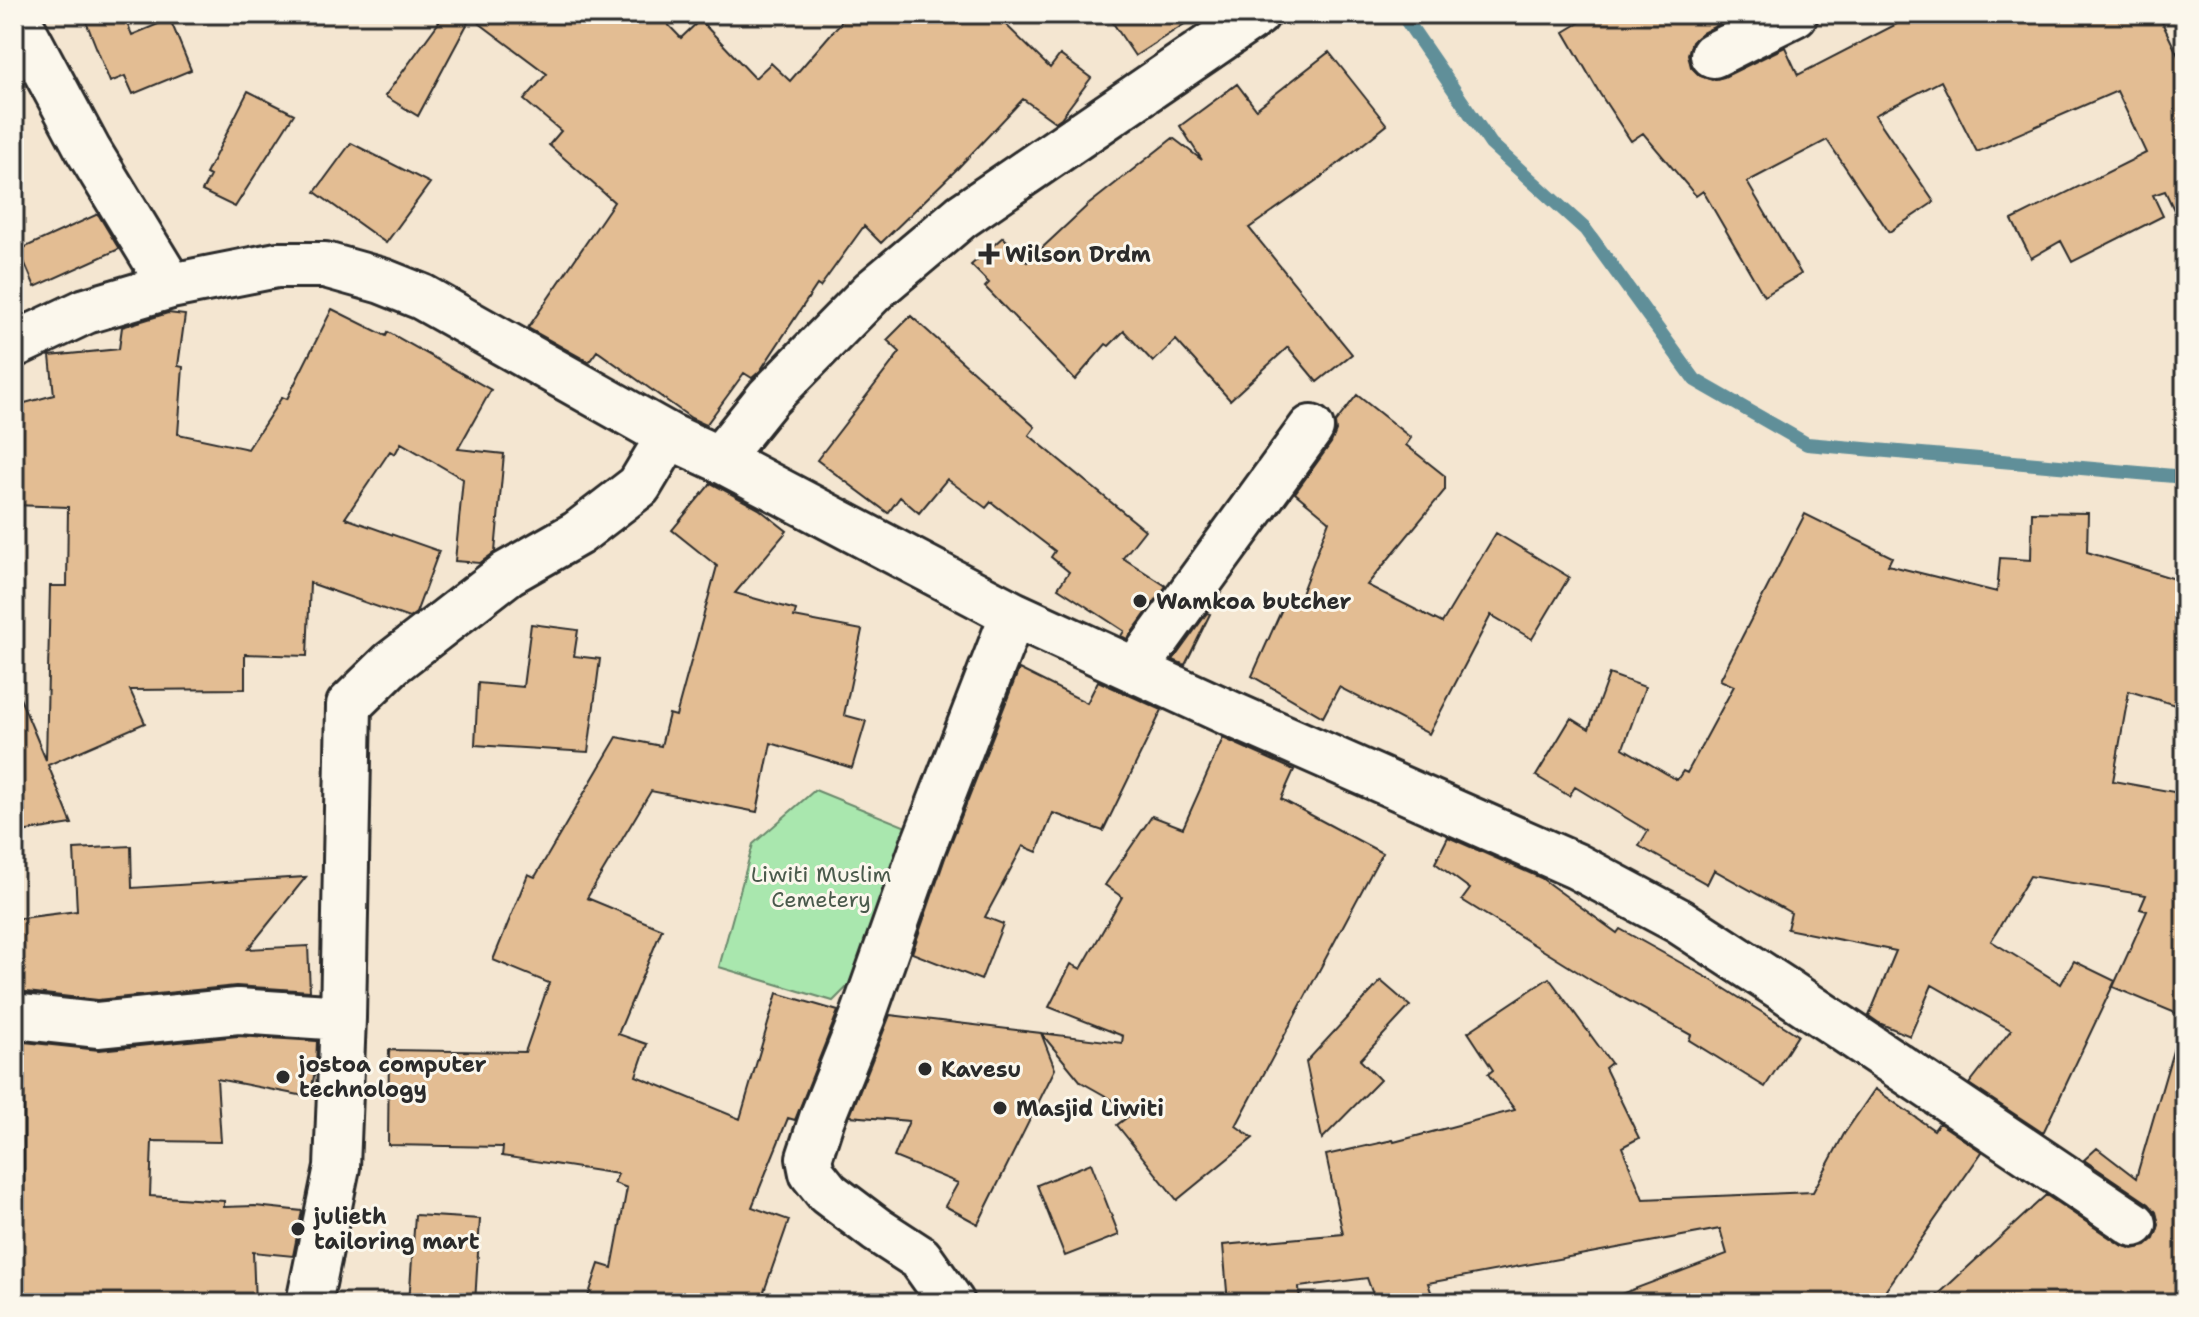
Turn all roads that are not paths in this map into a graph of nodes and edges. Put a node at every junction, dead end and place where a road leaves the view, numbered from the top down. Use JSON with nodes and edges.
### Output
{"nodes":[{"id":1,"x":15,"y":14,"type":"edge"},
{"id":2,"x":1257,"y":14,"type":"edge"},
{"id":3,"x":1795,"y":14,"type":"edge"},
{"id":4,"x":1713,"y":55,"type":"dead end"},
{"id":5,"x":171,"y":286,"type":"junction"},
{"id":6,"x":14,"y":345,"type":"edge"},
{"id":7,"x":1311,"y":428,"type":"dead end"},
{"id":8,"x":669,"y":436,"type":"junction"},
{"id":9,"x":719,"y":459,"type":"junction"},
{"id":10,"x":1013,"y":614,"type":"junction"},
{"id":11,"x":1135,"y":670,"type":"junction"},
{"id":12,"x":14,"y":1016,"type":"edge"},
{"id":13,"x":343,"y":1018,"type":"junction"},
{"id":14,"x":2134,"y":1224,"type":"dead end"},
{"id":15,"x":309,"y":1303,"type":"edge"},
{"id":16,"x":952,"y":1303,"type":"edge"}],
"edges":[{"from":1,"to":5,"type":"street"},
{"from":2,"to":9,"type":"street"},
{"from":3,"to":4,"type":"street"},
{"from":5,"to":6,"type":"street"},
{"from":5,"to":8,"type":"street"},
{"from":7,"to":11,"type":"street"},
{"from":8,"to":9,"type":"street"},
{"from":8,"to":13,"type":"street"},
{"from":9,"to":10,"type":"street"},
{"from":10,"to":11,"type":"street"},
{"from":10,"to":16,"type":"street"},
{"from":11,"to":14,"type":"street"},
{"from":12,"to":13,"type":"street"},
{"from":13,"to":15,"type":"street"}]}
